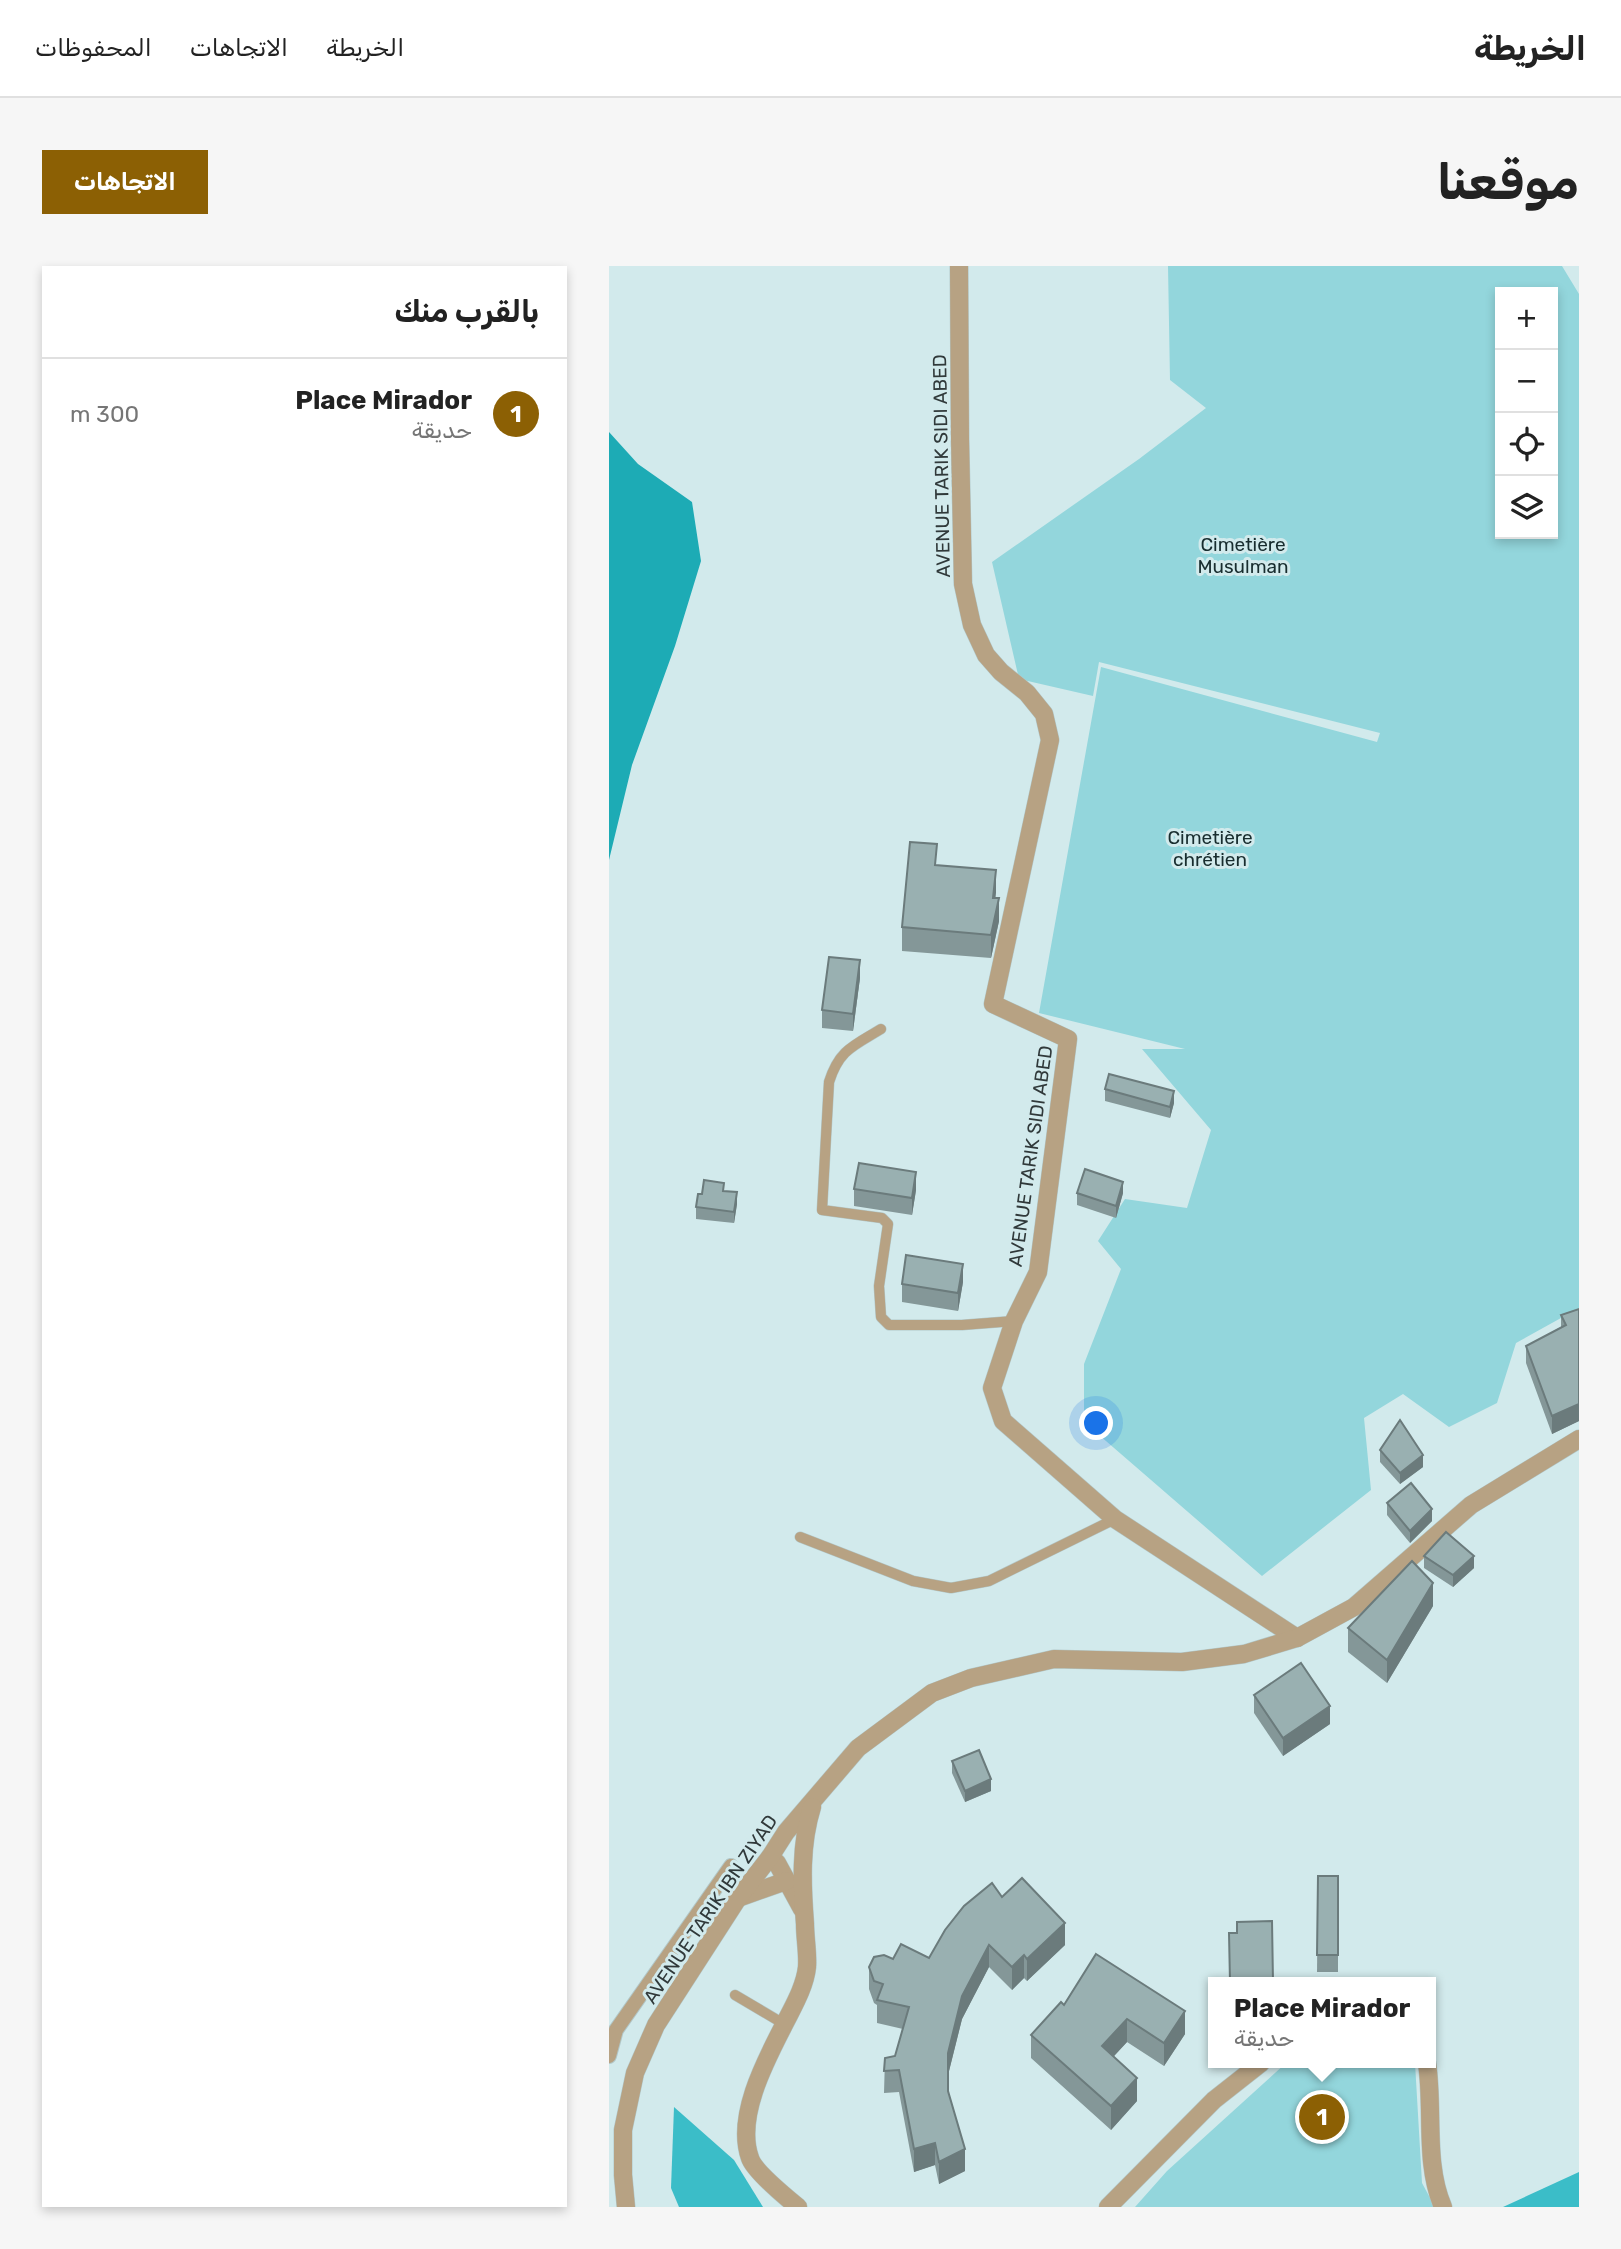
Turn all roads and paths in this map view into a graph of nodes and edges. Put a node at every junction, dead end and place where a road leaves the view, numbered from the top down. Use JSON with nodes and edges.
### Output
{"nodes":[{"id":1,"x":959,"y":266,"type":"edge"},
{"id":2,"x":881,"y":1029,"type":"dead end"},
{"id":3,"x":1014,"y":1321,"type":"junction"},
{"id":4,"x":1579,"y":1439,"type":"edge"},
{"id":5,"x":1115,"y":1519,"type":"junction"},
{"id":6,"x":800,"y":1537,"type":"dead end"},
{"id":7,"x":1297,"y":1638,"type":"junction"},
{"id":8,"x":814,"y":1800,"type":"junction"},
{"id":9,"x":786,"y":1832,"type":"junction"},
{"id":10,"x":770,"y":1857,"type":"junction"},
{"id":11,"x":803,"y":1857,"type":"junction"},
{"id":12,"x":731,"y":1866,"type":"dead end"},
{"id":13,"x":786,"y":1881,"type":"junction"},
{"id":14,"x":738,"y":1898,"type":"junction"},
{"id":15,"x":804,"y":1912,"type":"junction"},
{"id":16,"x":735,"y":1995,"type":"dead end"},
{"id":17,"x":784,"y":2024,"type":"junction"},
{"id":18,"x":609,"y":2056,"type":"edge"},
{"id":19,"x":1255,"y":2068,"type":"edge"},
{"id":20,"x":1428,"y":2068,"type":"edge"},
{"id":21,"x":626,"y":2207,"type":"edge"},
{"id":22,"x":798,"y":2207,"type":"edge"},
{"id":23,"x":1108,"y":2207,"type":"edge"},
{"id":24,"x":1443,"y":2207,"type":"edge"}],
"edges":[{"from":1,"to":3,"type":"street","name":"AVENUE TARIK SIDI ABED"},
{"from":2,"to":3,"type":"lane"},
{"from":3,"to":5,"type":"street","name":"AVENUE TARIK SIDI ABED"},
{"from":4,"to":7,"type":"street","name":"AVENUE TARIK IBN ZIYAD"},
{"from":5,"to":6,"type":"lane"},
{"from":5,"to":7,"type":"street","name":"AVENUE TARIK SIDI ABED"},
{"from":7,"to":8,"type":"street","name":"AVENUE TARIK IBN ZIYAD"},
{"from":8,"to":9,"type":"street","name":"AVENUE TARIK IBN ZIYAD"},
{"from":8,"to":11,"type":"street"},
{"from":9,"to":10,"type":"street","name":"AVENUE TARIK IBN ZIYAD"},
{"from":9,"to":11,"type":"street"},
{"from":10,"to":13,"type":"street"},
{"from":10,"to":14,"type":"street","name":"AVENUE TARIK IBN ZIYAD"},
{"from":11,"to":15,"type":"street"},
{"from":12,"to":18,"type":"street"},
{"from":13,"to":14,"type":"street"},
{"from":13,"to":15,"type":"street"},
{"from":14,"to":21,"type":"street","name":"AVENUE TARIK IBN ZIYAD"},
{"from":15,"to":17,"type":"street"},
{"from":16,"to":17,"type":"lane"},
{"from":17,"to":22,"type":"street"},
{"from":19,"to":23,"type":"street"},
{"from":20,"to":24,"type":"street"}]}
